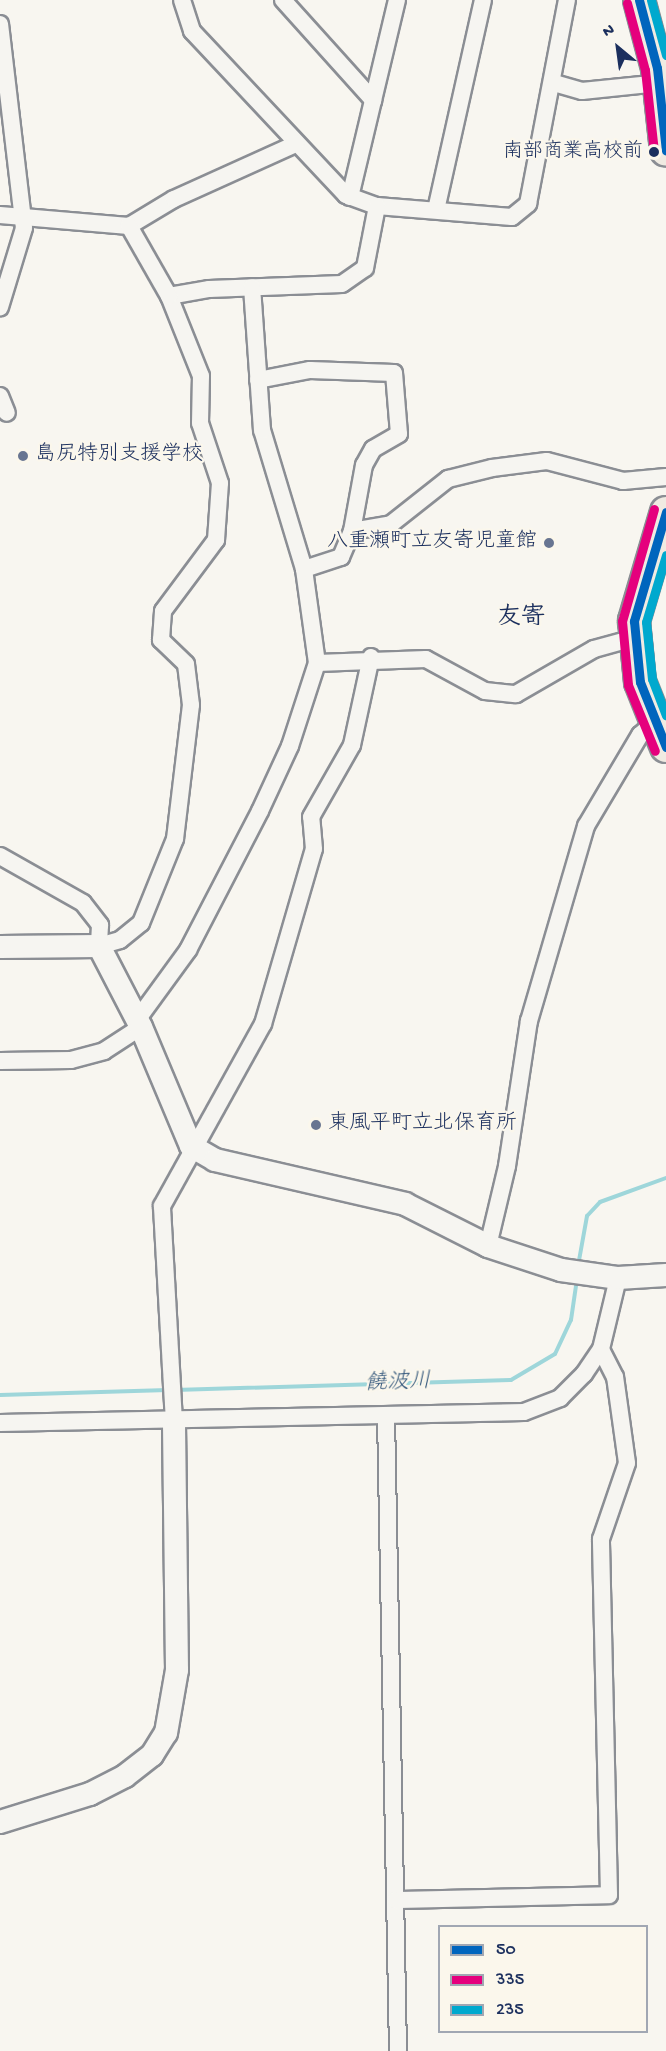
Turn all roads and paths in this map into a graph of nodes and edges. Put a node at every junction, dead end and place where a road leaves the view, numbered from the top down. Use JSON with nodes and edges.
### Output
{"nodes":[{"id":1,"x":182,"y":0,"type":"edge"},
{"id":2,"x":283,"y":0,"type":"edge"},
{"id":3,"x":397,"y":0,"type":"edge"},
{"id":4,"x":483,"y":0,"type":"edge"},
{"id":5,"x":567,"y":0,"type":"edge"},
{"id":6,"x":639,"y":0,"type":"edge"},
{"id":7,"x":0,"y":24,"type":"edge"},
{"id":8,"x":554,"y":83,"type":"junction"},
{"id":9,"x":658,"y":83,"type":"junction"},
{"id":10,"x":373,"y":100,"type":"junction"},
{"id":11,"x":296,"y":144,"type":"junction"},
{"id":12,"x":666,"y":151,"type":"edge"},
{"id":13,"x":350,"y":197,"type":"junction"},
{"id":14,"x":377,"y":206,"type":"junction"},
{"id":15,"x":436,"y":210,"type":"junction"},
{"id":16,"x":0,"y":215,"type":"edge"},
{"id":17,"x":23,"y":216,"type":"junction"},
{"id":18,"x":129,"y":226,"type":"junction"},
{"id":19,"x":252,"y":287,"type":"junction"},
{"id":20,"x":169,"y":296,"type":"junction"},
{"id":21,"x":0,"y":307,"type":"edge"},
{"id":22,"x":258,"y":380,"type":"junction"},
{"id":23,"x":0,"y":396,"type":"edge"},
{"id":24,"x":7,"y":413,"type":"dead end"},
{"id":25,"x":666,"y":477,"type":"edge"},
{"id":26,"x":666,"y":512,"type":"edge"},
{"id":27,"x":352,"y":531,"type":"junction"},
{"id":28,"x":304,"y":569,"type":"junction"},
{"id":29,"x":634,"y":638,"type":"junction"},
{"id":30,"x":371,"y":657,"type":"junction"},
{"id":31,"x":318,"y":663,"type":"junction"},
{"id":32,"x":660,"y":734,"type":"edge"},
{"id":33,"x":0,"y":856,"type":"edge"},
{"id":34,"x":99,"y":946,"type":"junction"},
{"id":35,"x":0,"y":947,"type":"edge"},
{"id":36,"x":139,"y":1023,"type":"junction"},
{"id":37,"x":0,"y":1061,"type":"edge"},
{"id":38,"x":191,"y":1146,"type":"junction"},
{"id":39,"x":488,"y":1246,"type":"junction"},
{"id":40,"x":666,"y":1275,"type":"edge"},
{"id":41,"x":608,"y":1277,"type":"junction"},
{"id":42,"x":601,"y":1349,"type":"junction"},
{"id":43,"x":386,"y":1415,"type":"junction"},
{"id":44,"x":173,"y":1417,"type":"junction"},
{"id":45,"x":0,"y":1423,"type":"edge"},
{"id":46,"x":0,"y":1821,"type":"edge"},
{"id":47,"x":396,"y":1900,"type":"junction"},
{"id":48,"x":398,"y":2051,"type":"edge"}],
"edges":[{"from":1,"to":11,"type":"street"},
{"from":2,"to":10,"type":"street"},
{"from":3,"to":10,"type":"street"},
{"from":4,"to":15,"type":"street"},
{"from":5,"to":8,"type":"street"},
{"from":6,"to":9,"type":"highway"},
{"from":7,"to":17,"type":"street"},
{"from":8,"to":9,"type":"street"},
{"from":8,"to":15,"type":"street"},
{"from":9,"to":12,"type":"highway"},
{"from":10,"to":13,"type":"street"},
{"from":11,"to":13,"type":"street"},
{"from":11,"to":18,"type":"street"},
{"from":13,"to":14,"type":"street"},
{"from":14,"to":15,"type":"street"},
{"from":14,"to":19,"type":"street"},
{"from":16,"to":17,"type":"street"},
{"from":17,"to":18,"type":"street"},
{"from":17,"to":21,"type":"street"},
{"from":18,"to":20,"type":"street"},
{"from":19,"to":20,"type":"street"},
{"from":19,"to":22,"type":"street"},
{"from":20,"to":34,"type":"street"},
{"from":22,"to":27,"type":"street"},
{"from":22,"to":28,"type":"street"},
{"from":23,"to":24,"type":"street"},
{"from":25,"to":27,"type":"street"},
{"from":26,"to":29,"type":"highway"},
{"from":27,"to":28,"type":"street"},
{"from":28,"to":31,"type":"street"},
{"from":29,"to":30,"type":"street"},
{"from":29,"to":32,"type":"highway"},
{"from":30,"to":31,"type":"street"},
{"from":30,"to":38,"type":"street"},
{"from":31,"to":36,"type":"street"},
{"from":32,"to":39,"type":"street"},
{"from":33,"to":34,"type":"street"},
{"from":34,"to":35,"type":"street"},
{"from":34,"to":36,"type":"street"},
{"from":36,"to":37,"type":"street"},
{"from":36,"to":38,"type":"street"},
{"from":38,"to":39,"type":"street"},
{"from":38,"to":44,"type":"street"},
{"from":39,"to":41,"type":"street"},
{"from":40,"to":41,"type":"street"},
{"from":41,"to":42,"type":"street"},
{"from":42,"to":43,"type":"street"},
{"from":42,"to":47,"type":"street"},
{"from":43,"to":44,"type":"street"},
{"from":43,"to":47,"type":"street"},
{"from":44,"to":45,"type":"street"},
{"from":44,"to":46,"type":"street"},
{"from":47,"to":48,"type":"street"}]}
